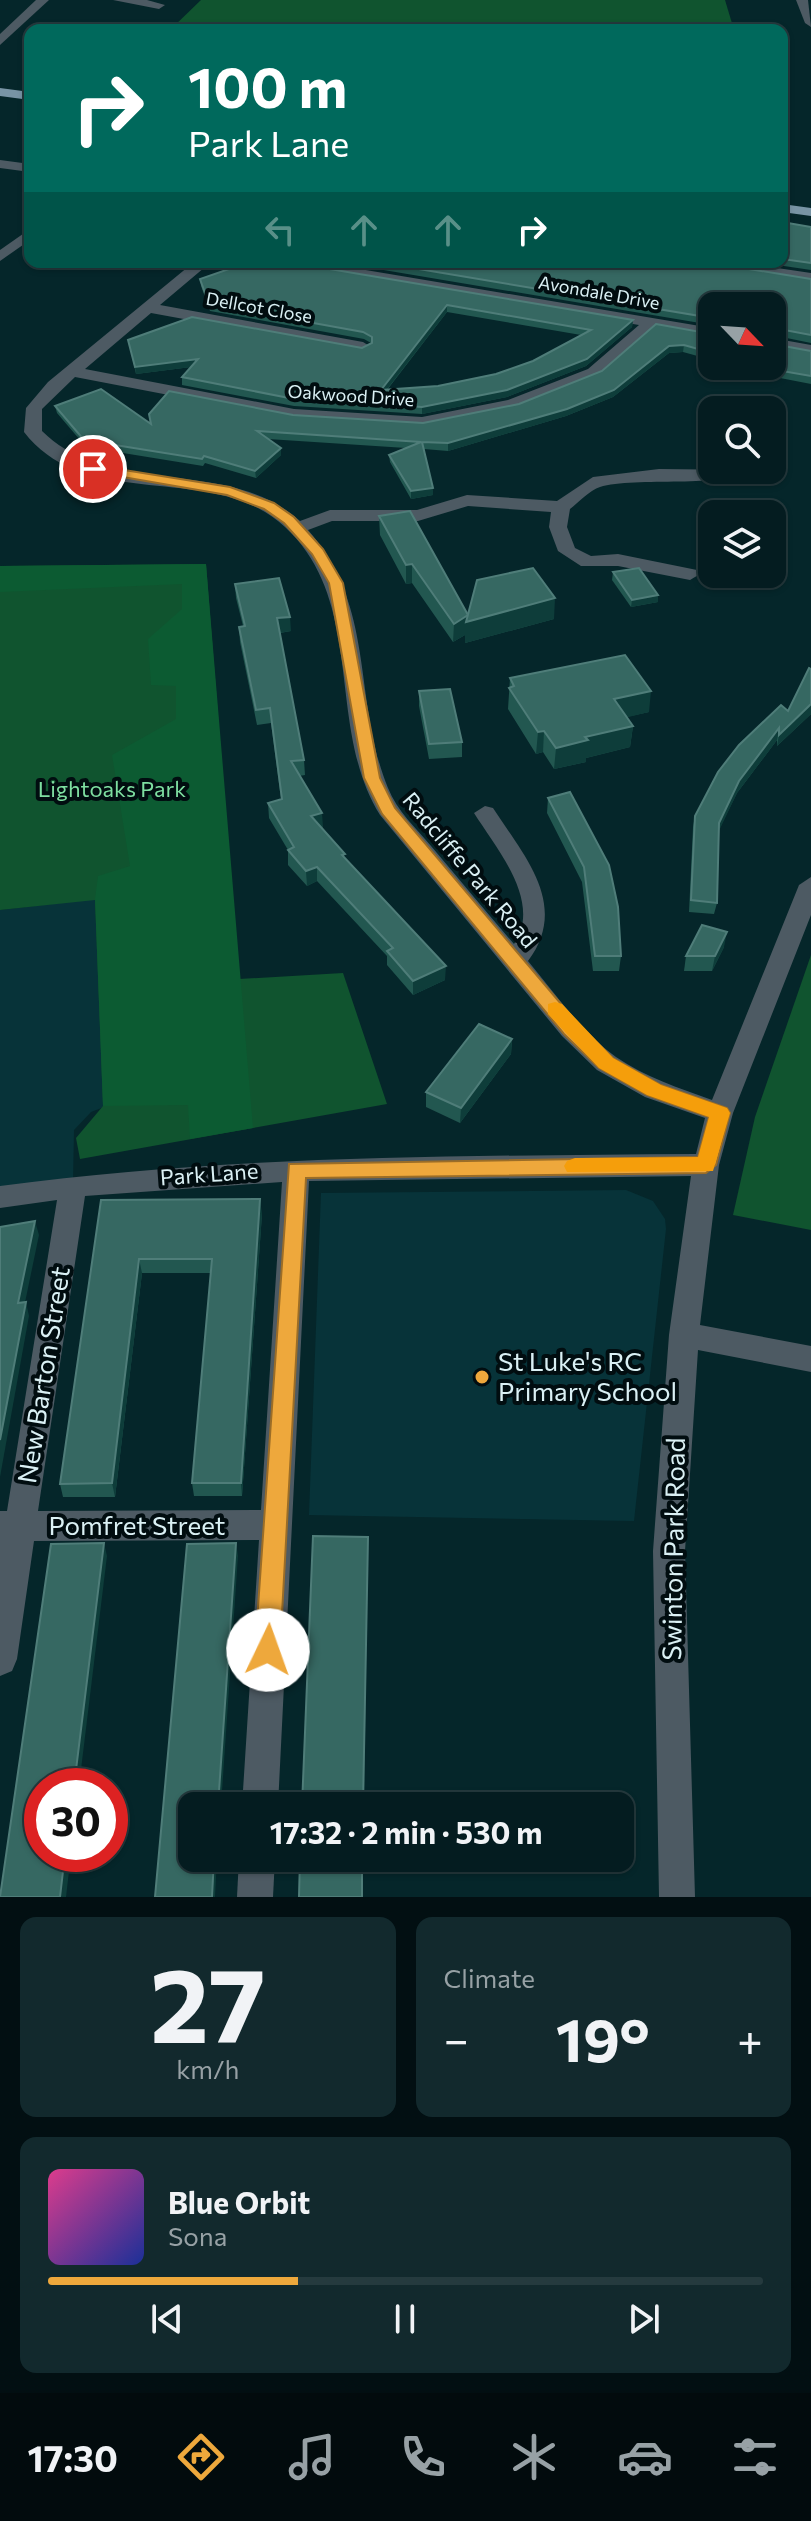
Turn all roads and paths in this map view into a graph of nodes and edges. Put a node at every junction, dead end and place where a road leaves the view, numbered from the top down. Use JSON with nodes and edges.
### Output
{"nodes":[{"id":1,"x":43,"y":0,"type":"edge"},
{"id":2,"x":119,"y":0,"type":"edge"},
{"id":3,"x":802,"y":0,"type":"edge"},
{"id":4,"x":159,"y":5,"type":"dead end"},
{"id":5,"x":811,"y":23,"type":"edge"},
{"id":6,"x":3,"y":35,"type":"edge"},
{"id":7,"x":24,"y":36,"type":"edge"},
{"id":8,"x":0,"y":92,"type":"edge"},
{"id":9,"x":24,"y":95,"type":"edge"},
{"id":10,"x":0,"y":164,"type":"edge"},
{"id":11,"x":24,"y":167,"type":"edge"},
{"id":12,"x":788,"y":209,"type":"edge"},
{"id":13,"x":811,"y":212,"type":"edge"},
{"id":14,"x":24,"y":238,"type":"edge"},
{"id":15,"x":0,"y":257,"type":"edge"},
{"id":16,"x":196,"y":268,"type":"edge"},
{"id":17,"x":327,"y":268,"type":"edge"},
{"id":18,"x":746,"y":268,"type":"edge"},
{"id":19,"x":811,"y":278,"type":"edge"},
{"id":20,"x":149,"y":308,"type":"junction"},
{"id":21,"x":652,"y":322,"type":"junction"},
{"id":22,"x":698,"y":330,"type":"edge"},
{"id":23,"x":786,"y":346,"type":"edge"},
{"id":24,"x":363,"y":347,"type":"edge"},
{"id":25,"x":811,"y":350,"type":"edge"},
{"id":26,"x":72,"y":371,"type":"junction"},
{"id":27,"x":698,"y":475,"type":"edge"},
{"id":28,"x":561,"y":507,"type":"junction"},
{"id":29,"x":297,"y":528,"type":"junction"},
{"id":30,"x":690,"y":574,"type":"dead end"},
{"id":31,"x":485,"y":813,"type":"dead end"},
{"id":32,"x":811,"y":885,"type":"edge"},
{"id":33,"x":514,"y":961,"type":"junction"},
{"id":34,"x":720,"y":1113,"type":"junction"},
{"id":35,"x":706,"y":1165,"type":"junction"},
{"id":36,"x":296,"y":1170,"type":"junction"},
{"id":37,"x":73,"y":1185,"type":"junction"},
{"id":38,"x":0,"y":1197,"type":"edge"},
{"id":39,"x":684,"y":1335,"type":"junction"},
{"id":40,"x":811,"y":1359,"type":"edge"},
{"id":41,"x":274,"y":1525,"type":"junction"},
{"id":42,"x":10,"y":1526,"type":"edge"},
{"id":43,"x":0,"y":1659,"type":"edge"},
{"id":44,"x":261,"y":1792,"type":"edge"},
{"id":45,"x":256,"y":1872,"type":"edge"},
{"id":46,"x":255,"y":1897,"type":"edge"},
{"id":47,"x":677,"y":1897,"type":"edge"}],
"edges":[{"from":1,"to":6,"type":"street"},
{"from":2,"to":4,"type":"street"},
{"from":3,"to":5,"type":"street"},
{"from":6,"to":7,"type":"street"},
{"from":8,"to":9,"type":"main road"},
{"from":10,"to":11,"type":"street"},
{"from":12,"to":13,"type":"main road"},
{"from":14,"to":15,"type":"street"},
{"from":16,"to":20,"type":"street","name":"Radcliffe Park Road"},
{"from":17,"to":21,"type":"street","name":"Avondale Drive"},
{"from":18,"to":19,"type":"street"},
{"from":20,"to":24,"type":"street","name":"Dellcot Close"},
{"from":20,"to":26,"type":"street","name":"Radcliffe Park Road"},
{"from":21,"to":22,"type":"street","name":"Avondale Drive"},
{"from":21,"to":26,"type":"street","name":"Oakwood Drive"},
{"from":23,"to":25,"type":"street"},
{"from":26,"to":29,"type":"street","name":"Radcliffe Park Road"},
{"from":27,"to":28,"type":"street"},
{"from":28,"to":29,"type":"street"},
{"from":28,"to":30,"type":"street"},
{"from":29,"to":33,"type":"street","name":"Radcliffe Park Road"},
{"from":31,"to":33,"type":"street"},
{"from":32,"to":34,"type":"street","name":"Swinton Park Road"},
{"from":33,"to":34,"type":"street","name":"Radcliffe Park Road"},
{"from":34,"to":35,"type":"street","name":"Swinton Park Road"},
{"from":35,"to":36,"type":"street","name":"Park Lane"},
{"from":35,"to":39,"type":"street","name":"Swinton Park Road"},
{"from":36,"to":37,"type":"street","name":"Park Lane"},
{"from":36,"to":41,"type":"street"},
{"from":37,"to":38,"type":"street","name":"Park Lane"},
{"from":37,"to":42,"type":"street","name":"New Barton Street"},
{"from":39,"to":40,"type":"street"},
{"from":39,"to":47,"type":"street","name":"Swinton Park Road"},
{"from":41,"to":42,"type":"street","name":"Pomfret Street"},
{"from":41,"to":44,"type":"street"},
{"from":42,"to":43,"type":"street","name":"New Barton Street"},
{"from":45,"to":46,"type":"street"}]}
